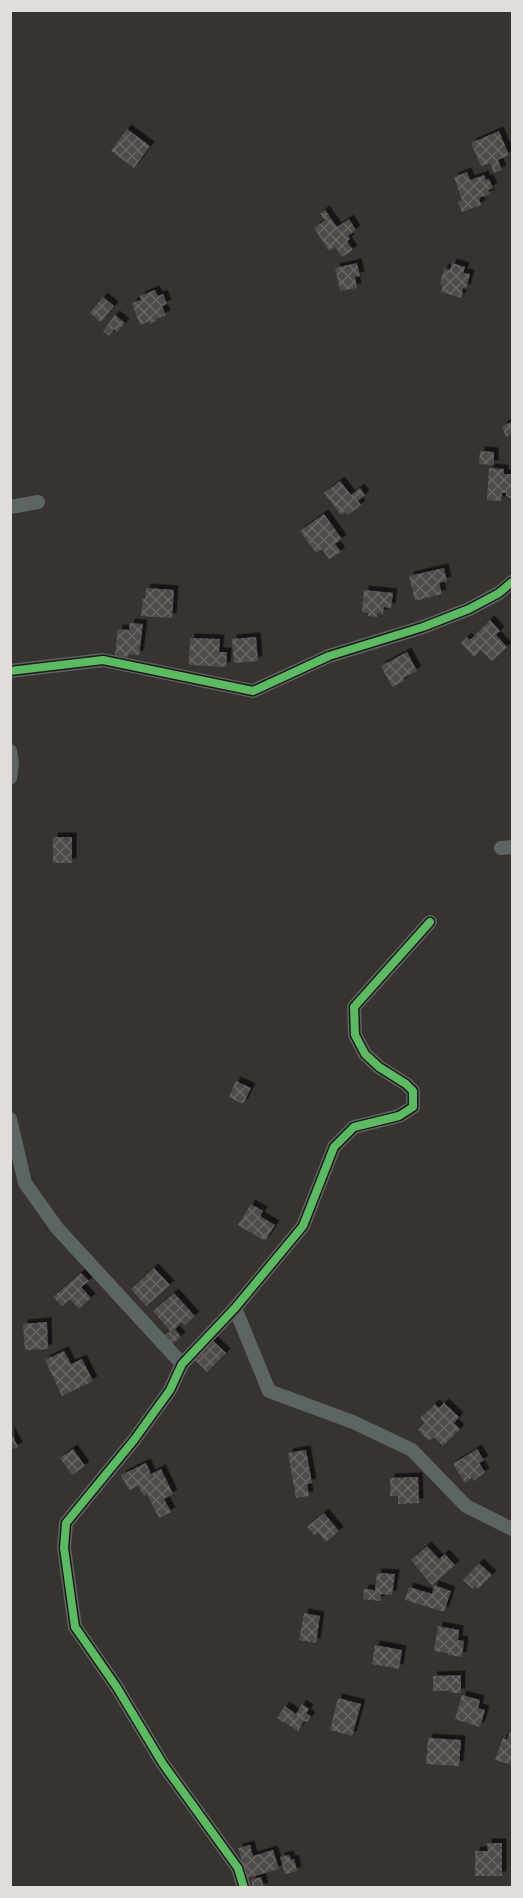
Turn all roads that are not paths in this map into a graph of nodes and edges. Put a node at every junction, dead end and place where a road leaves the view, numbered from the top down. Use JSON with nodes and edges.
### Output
{"nodes":[{"id":1,"x":38,"y":502,"type":"dead end"},
{"id":2,"x":10,"y":507,"type":"edge"},
{"id":3,"x":513,"y":582,"type":"edge"},
{"id":4,"x":10,"y":671,"type":"edge"},
{"id":5,"x":10,"y":751,"type":"edge"},
{"id":6,"x":10,"y":778,"type":"edge"},
{"id":7,"x":430,"y":922,"type":"dead end"},
{"id":8,"x":10,"y":1119,"type":"edge"},
{"id":9,"x":235,"y":1308,"type":"junction"},
{"id":10,"x":182,"y":1364,"type":"junction"},
{"id":11,"x":513,"y":1529,"type":"edge"},
{"id":12,"x":244,"y":1887,"type":"edge"}],
"edges":[{"from":1,"to":2,"type":"street"},
{"from":3,"to":4,"type":"street"},
{"from":5,"to":6,"type":"street"},
{"from":7,"to":9,"type":"street"},
{"from":8,"to":10,"type":"street"},
{"from":9,"to":10,"type":"street"},
{"from":9,"to":11,"type":"street"},
{"from":10,"to":12,"type":"street"}]}
